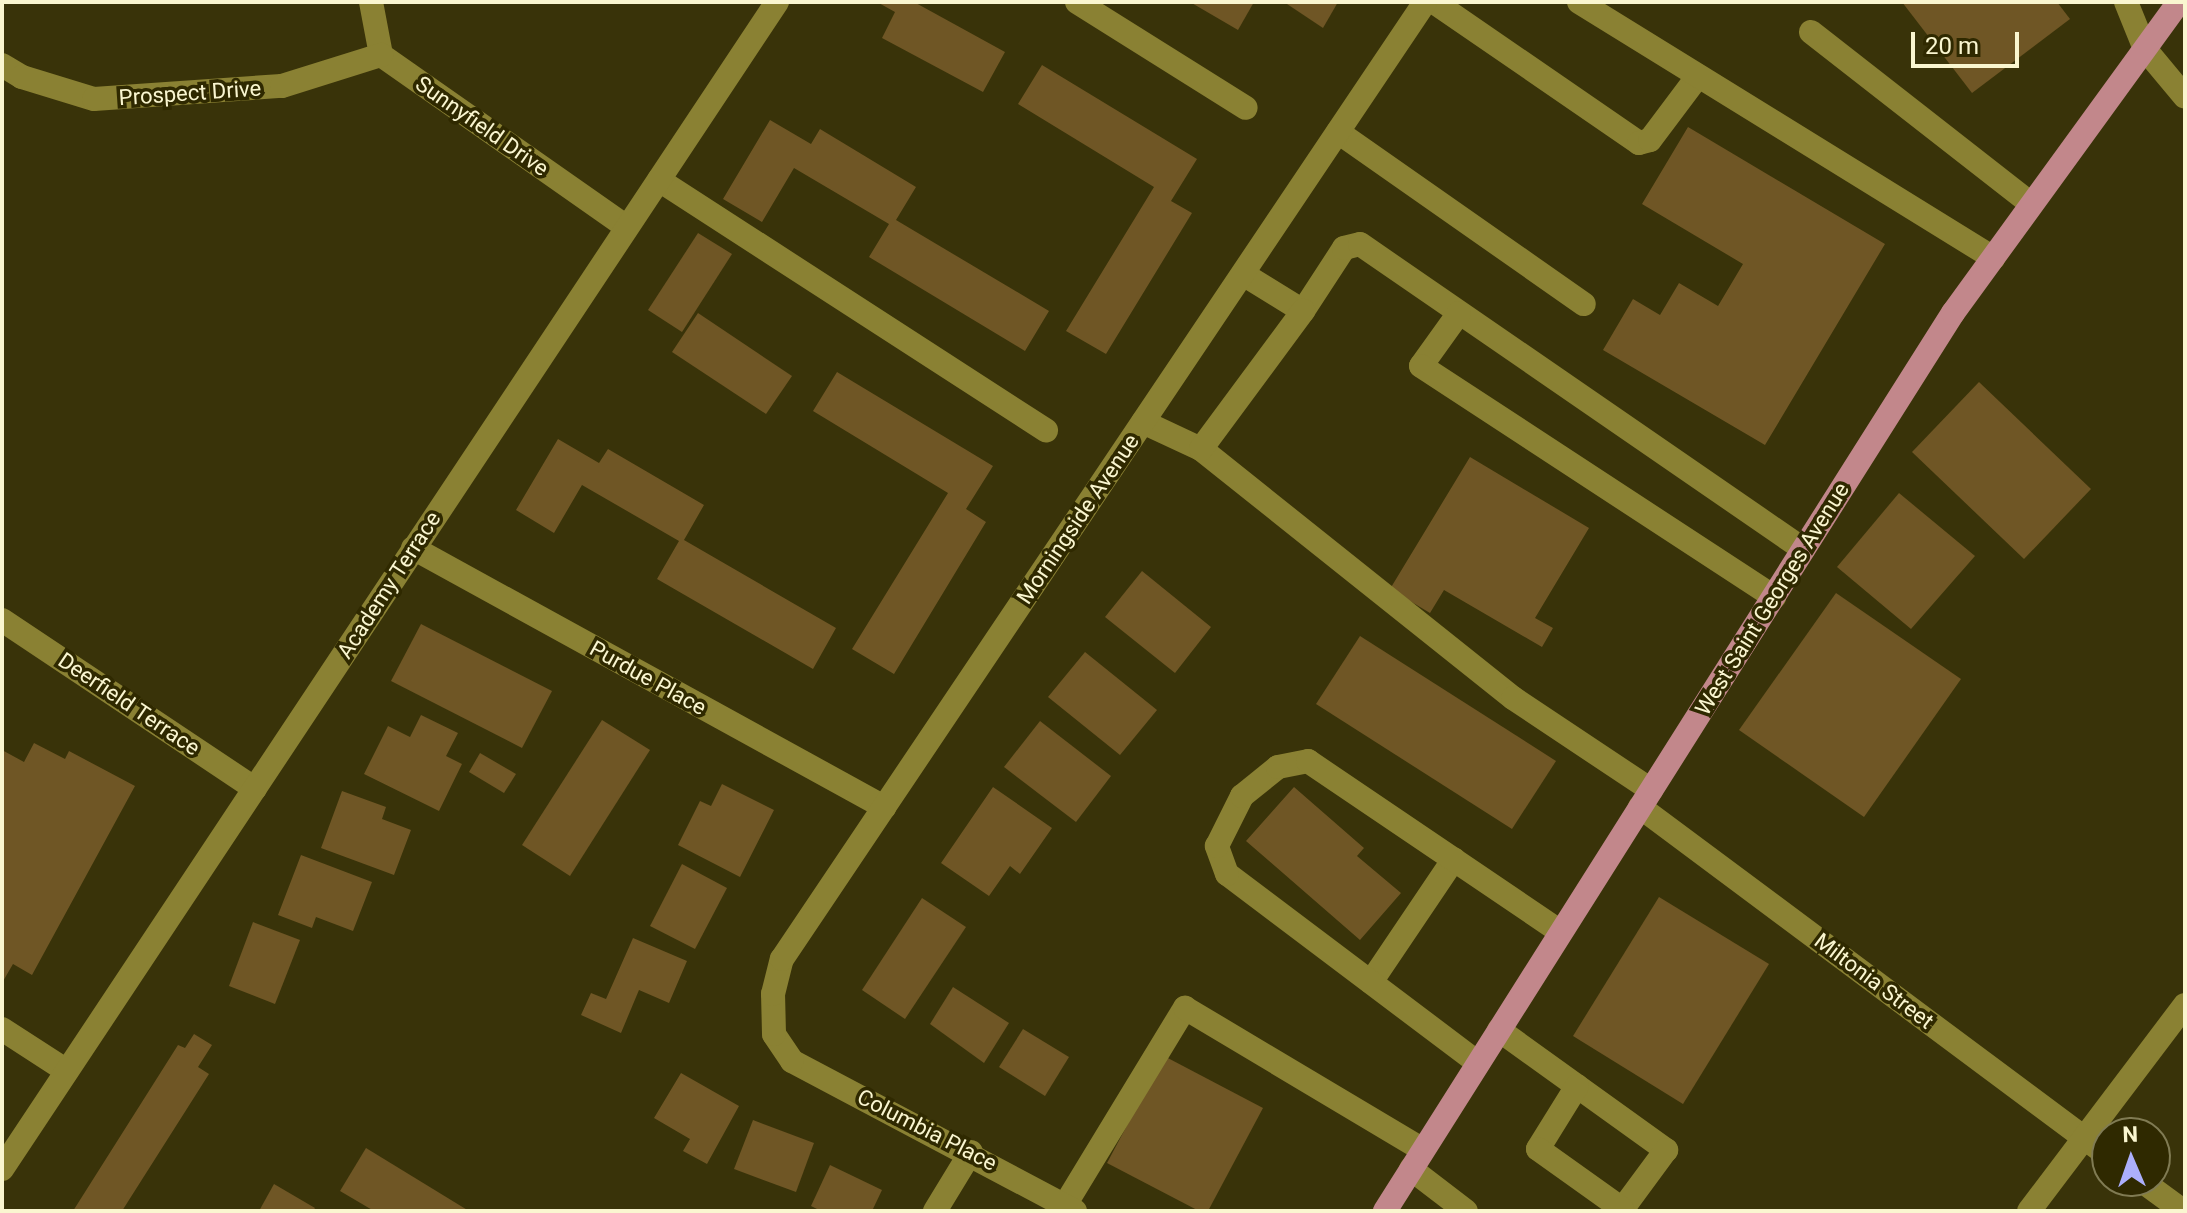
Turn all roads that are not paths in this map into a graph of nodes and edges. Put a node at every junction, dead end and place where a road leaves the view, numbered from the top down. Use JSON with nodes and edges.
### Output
{"nodes":[{"id":1,"x":371,"y":2,"type":"edge"},
{"id":2,"x":777,"y":2,"type":"edge"},
{"id":3,"x":1077,"y":2,"type":"edge"},
{"id":4,"x":1425,"y":2,"type":"edge"},
{"id":5,"x":1434,"y":2,"type":"edge"},
{"id":6,"x":1579,"y":2,"type":"edge"},
{"id":7,"x":2126,"y":2,"type":"edge"},
{"id":8,"x":2179,"y":2,"type":"edge"},
{"id":9,"x":1811,"y":32,"type":"dead end"},
{"id":10,"x":2145,"y":49,"type":"junction"},
{"id":11,"x":381,"y":55,"type":"junction"},
{"id":12,"x":2,"y":65,"type":"edge"},
{"id":13,"x":1698,"y":76,"type":"junction"},
{"id":14,"x":2185,"y":97,"type":"edge"},
{"id":15,"x":1246,"y":108,"type":"dead end"},
{"id":16,"x":1338,"y":132,"type":"junction"},
{"id":17,"x":659,"y":180,"type":"junction"},
{"id":18,"x":2030,"y":203,"type":"junction"},
{"id":19,"x":627,"y":227,"type":"junction"},
{"id":20,"x":1993,"y":258,"type":"junction"},
{"id":21,"x":1243,"y":274,"type":"junction"},
{"id":22,"x":1584,"y":304,"type":"dead end"},
{"id":23,"x":1303,"y":311,"type":"junction"},
{"id":24,"x":1459,"y":313,"type":"junction"},
{"id":25,"x":1143,"y":422,"type":"junction"},
{"id":26,"x":1046,"y":430,"type":"dead end"},
{"id":27,"x":1201,"y":449,"type":"junction"},
{"id":28,"x":413,"y":548,"type":"junction"},
{"id":29,"x":1803,"y":549,"type":"junction"},
{"id":30,"x":1774,"y":597,"type":"junction"},
{"id":31,"x":2,"y":620,"type":"edge"},
{"id":32,"x":255,"y":789,"type":"junction"},
{"id":33,"x":1645,"y":799,"type":"junction"},
{"id":34,"x":884,"y":807,"type":"junction"},
{"id":35,"x":1454,"y":859,"type":"junction"},
{"id":36,"x":1561,"y":932,"type":"junction"},
{"id":37,"x":1371,"y":982,"type":"junction"},
{"id":38,"x":2185,"y":1005,"type":"edge"},
{"id":39,"x":2,"y":1029,"type":"edge"},
{"id":40,"x":1499,"y":1030,"type":"junction"},
{"id":41,"x":783,"y":1047,"type":"joint"},
{"id":42,"x":1478,"y":1063,"type":"junction"},
{"id":43,"x":67,"y":1071,"type":"junction"},
{"id":44,"x":1577,"y":1086,"type":"junction"},
{"id":45,"x":2082,"y":1136,"type":"junction"},
{"id":46,"x":2091,"y":1143,"type":"edge"},
{"id":47,"x":971,"y":1152,"type":"junction"},
{"id":48,"x":1417,"y":1160,"type":"junction"},
{"id":49,"x":2,"y":1169,"type":"edge"},
{"id":50,"x":2164,"y":1197,"type":"edge"},
{"id":51,"x":1070,"y":1208,"type":"edge"},
{"id":52,"x":1621,"y":1210,"type":"edge"},
{"id":53,"x":935,"y":1211,"type":"edge"},
{"id":54,"x":1385,"y":1211,"type":"edge"},
{"id":55,"x":1466,"y":1211,"type":"edge"},
{"id":56,"x":2029,"y":1211,"type":"edge"},
{"id":57,"x":2183,"y":1211,"type":"edge"}],
"edges":[{"from":1,"to":11,"type":"street"},
{"from":2,"to":17,"type":"street","name":"Academy Terrace"},
{"from":3,"to":15,"type":"street"},
{"from":4,"to":16,"type":"street","name":"Morningside Avenue"},
{"from":5,"to":13,"type":"street"},
{"from":6,"to":13,"type":"street"},
{"from":7,"to":10,"type":"street"},
{"from":8,"to":10,"type":"main road","name":"West Saint Georges Avenue"},
{"from":9,"to":18,"type":"street"},
{"from":10,"to":14,"type":"street"},
{"from":10,"to":18,"type":"main road","name":"West Saint Georges Avenue"},
{"from":11,"to":12,"type":"street","name":"Prospect Drive"},
{"from":11,"to":19,"type":"street","name":"Sunnyfield Drive"},
{"from":13,"to":20,"type":"street"},
{"from":16,"to":21,"type":"street","name":"Morningside Avenue"},
{"from":16,"to":22,"type":"street"},
{"from":17,"to":19,"type":"street","name":"Academy Terrace"},
{"from":17,"to":26,"type":"street"},
{"from":18,"to":20,"type":"main road","name":"West Saint Georges Avenue"},
{"from":19,"to":28,"type":"street","name":"Academy Terrace"},
{"from":20,"to":29,"type":"main road","name":"West Saint Georges Avenue"},
{"from":21,"to":23,"type":"street"},
{"from":21,"to":25,"type":"street","name":"Morningside Avenue"},
{"from":23,"to":24,"type":"street"},
{"from":23,"to":27,"type":"street"},
{"from":24,"to":29,"type":"street"},
{"from":24,"to":30,"type":"street"},
{"from":25,"to":27,"type":"street","name":"Miltonia Street"},
{"from":25,"to":34,"type":"street","name":"Morningside Avenue"},
{"from":27,"to":33,"type":"street","name":"Miltonia Street"},
{"from":28,"to":32,"type":"street","name":"Academy Terrace"},
{"from":28,"to":34,"type":"street","name":"Purdue Place"},
{"from":29,"to":30,"type":"main road","name":"West Saint Georges Avenue"},
{"from":30,"to":33,"type":"main road","name":"West Saint Georges Avenue"},
{"from":31,"to":32,"type":"street","name":"Deerfield Terrace"},
{"from":32,"to":43,"type":"street","name":"Academy Terrace"},
{"from":33,"to":36,"type":"main road","name":"West Saint Georges Avenue"},
{"from":33,"to":45,"type":"street","name":"Miltonia Street"},
{"from":34,"to":41,"type":"street","name":"Morningside Avenue"},
{"from":35,"to":36,"type":"street"},
{"from":35,"to":37,"type":"street"},
{"from":35,"to":37,"type":"street"},
{"from":36,"to":40,"type":"main road","name":"West Saint Georges Avenue"},
{"from":37,"to":42,"type":"street"},
{"from":38,"to":45,"type":"street"},
{"from":39,"to":43,"type":"street"},
{"from":40,"to":42,"type":"main road","name":"West Saint Georges Avenue"},
{"from":40,"to":44,"type":"street"},
{"from":41,"to":47,"type":"street","name":"Columbia Place"},
{"from":42,"to":48,"type":"main road","name":"West Saint Georges Avenue"},
{"from":43,"to":49,"type":"street","name":"Academy Terrace"},
{"from":44,"to":52,"type":"street"},
{"from":44,"to":52,"type":"street"},
{"from":45,"to":46,"type":"street","name":"Miltonia Street"},
{"from":45,"to":56,"type":"street"},
{"from":47,"to":51,"type":"street","name":"Columbia Place"},
{"from":47,"to":53,"type":"street"},
{"from":48,"to":51,"type":"street"},
{"from":48,"to":54,"type":"main road","name":"West Saint Georges Avenue"},
{"from":48,"to":55,"type":"street"},
{"from":50,"to":57,"type":"street"}]}
